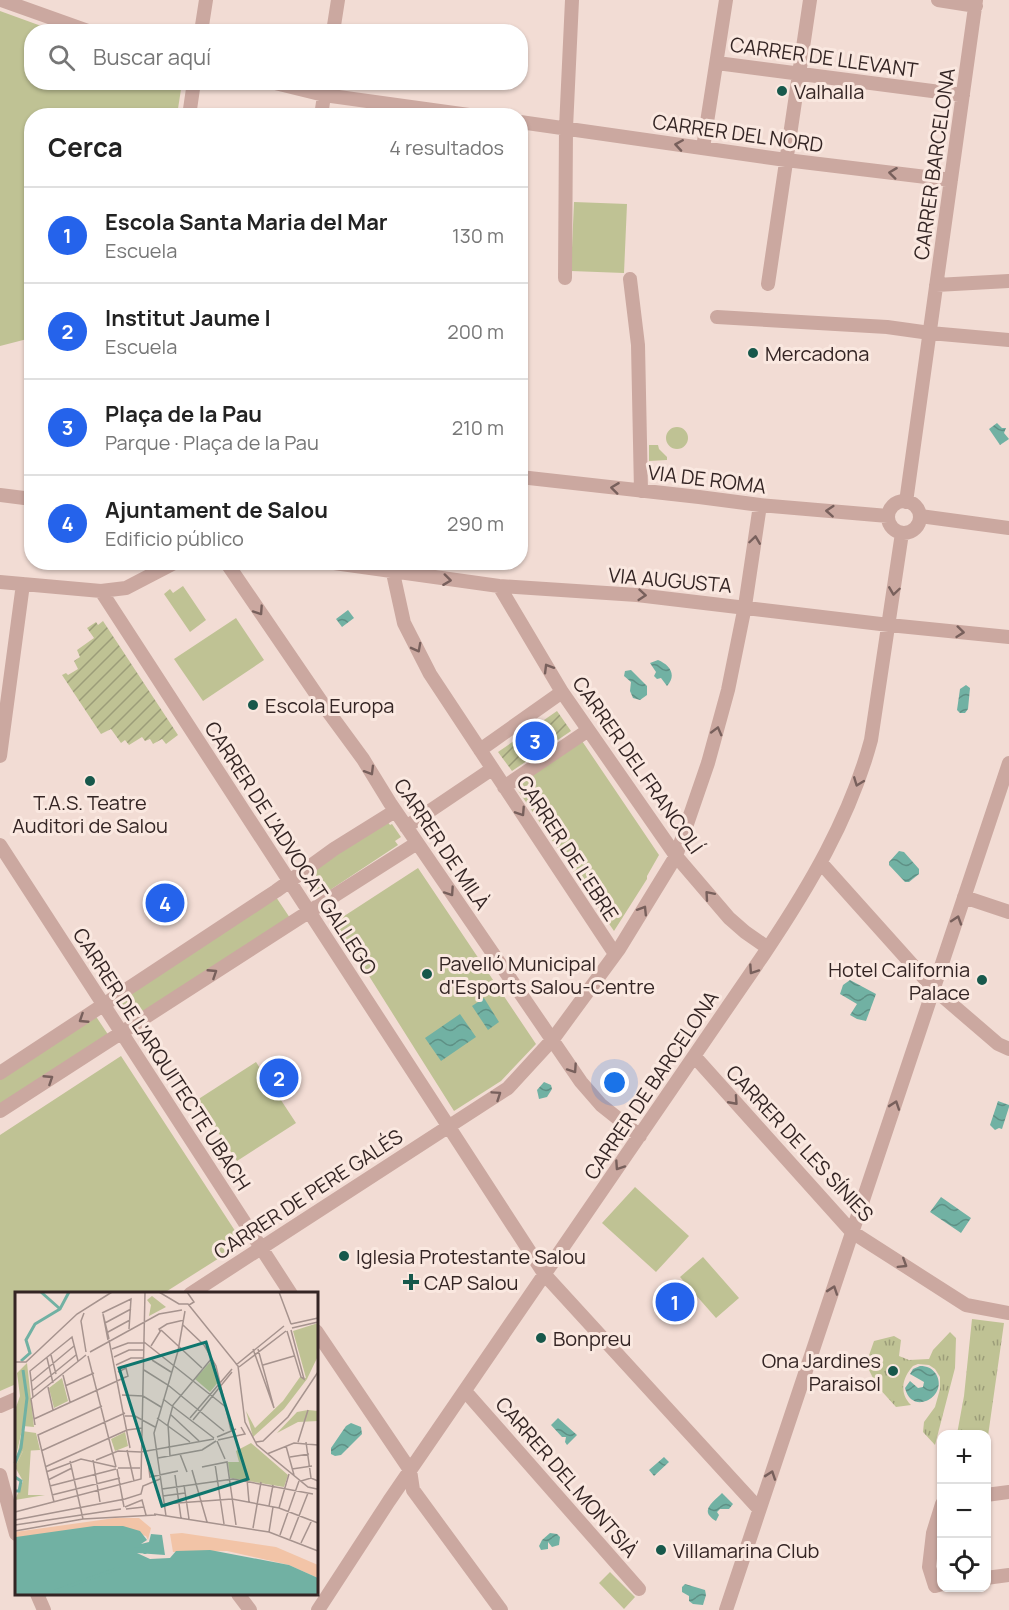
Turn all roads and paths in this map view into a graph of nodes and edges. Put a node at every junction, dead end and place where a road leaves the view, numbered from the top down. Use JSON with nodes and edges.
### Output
{"nodes":[{"id":1,"x":207,"y":0,"type":"edge"},
{"id":2,"x":338,"y":0,"type":"edge"},
{"id":3,"x":572,"y":0,"type":"edge"},
{"id":4,"x":726,"y":0,"type":"edge"},
{"id":5,"x":810,"y":0,"type":"edge"},
{"id":6,"x":938,"y":0,"type":"edge"},
{"id":7,"x":4,"y":1,"type":"edge"},
{"id":8,"x":976,"y":3,"type":"edge"},
{"id":9,"x":69,"y":24,"type":"edge"},
{"id":10,"x":202,"y":24,"type":"edge"},
{"id":11,"x":334,"y":24,"type":"edge"},
{"id":12,"x":717,"y":63,"type":"junction"},
{"id":13,"x":799,"y":74,"type":"junction"},
{"id":14,"x":193,"y":90,"type":"edge"},
{"id":15,"x":325,"y":90,"type":"edge"},
{"id":16,"x":331,"y":90,"type":"edge"},
{"id":17,"x":963,"y":95,"type":"junction"},
{"id":18,"x":190,"y":108,"type":"edge"},
{"id":19,"x":322,"y":108,"type":"edge"},
{"id":20,"x":431,"y":108,"type":"edge"},
{"id":21,"x":528,"y":123,"type":"edge"},
{"id":22,"x":566,"y":128,"type":"junction"},
{"id":23,"x":703,"y":148,"type":"junction"},
{"id":24,"x":786,"y":160,"type":"junction"},
{"id":25,"x":951,"y":180,"type":"junction"},
{"id":26,"x":565,"y":278,"type":"dead end"},
{"id":27,"x":630,"y":279,"type":"dead end"},
{"id":28,"x":1009,"y":282,"type":"edge"},
{"id":29,"x":768,"y":284,"type":"dead end"},
{"id":30,"x":936,"y":285,"type":"junction"},
{"id":31,"x":717,"y":317,"type":"dead end"},
{"id":32,"x":930,"y":333,"type":"junction"},
{"id":33,"x":1009,"y":340,"type":"edge"},
{"id":34,"x":528,"y":478,"type":"edge"},
{"id":35,"x":641,"y":490,"type":"junction"},
{"id":36,"x":0,"y":495,"type":"edge"},
{"id":37,"x":24,"y":498,"type":"edge"},
{"id":38,"x":906,"y":502,"type":"junction"},
{"id":39,"x":760,"y":505,"type":"junction"},
{"id":40,"x":888,"y":516,"type":"junction"},
{"id":41,"x":920,"y":516,"type":"junction"},
{"id":42,"x":1009,"y":528,"type":"edge"},
{"id":43,"x":902,"y":533,"type":"junction"},
{"id":44,"x":161,"y":570,"type":"edge"},
{"id":45,"x":231,"y":570,"type":"edge"},
{"id":46,"x":375,"y":570,"type":"edge"},
{"id":47,"x":393,"y":573,"type":"junction"},
{"id":48,"x":0,"y":582,"type":"edge"},
{"id":49,"x":23,"y":584,"type":"junction"},
{"id":50,"x":499,"y":586,"type":"junction"},
{"id":51,"x":101,"y":591,"type":"junction"},
{"id":52,"x":746,"y":606,"type":"junction"},
{"id":53,"x":889,"y":625,"type":"junction"},
{"id":54,"x":1009,"y":637,"type":"edge"},
{"id":55,"x":562,"y":692,"type":"junction"},
{"id":56,"x":587,"y":731,"type":"junction"},
{"id":57,"x":480,"y":750,"type":"junction"},
{"id":58,"x":0,"y":756,"type":"edge"},
{"id":59,"x":1009,"y":763,"type":"edge"},
{"id":60,"x":492,"y":769,"type":"junction"},
{"id":61,"x":504,"y":787,"type":"junction"},
{"id":62,"x":395,"y":811,"type":"junction"},
{"id":63,"x":406,"y":826,"type":"junction"},
{"id":64,"x":417,"y":843,"type":"junction"},
{"id":65,"x":0,"y":845,"type":"edge"},
{"id":66,"x":676,"y":856,"type":"junction"},
{"id":67,"x":821,"y":863,"type":"junction"},
{"id":68,"x":290,"y":882,"type":"junction"},
{"id":69,"x":964,"y":897,"type":"junction"},
{"id":70,"x":309,"y":911,"type":"junction"},
{"id":71,"x":1009,"y":912,"type":"edge"},
{"id":72,"x":768,"y":948,"type":"junction"},
{"id":73,"x":615,"y":954,"type":"junction"},
{"id":74,"x":934,"y":989,"type":"junction"},
{"id":75,"x":104,"y":1005,"type":"junction"},
{"id":76,"x":122,"y":1032,"type":"junction"},
{"id":77,"x":553,"y":1039,"type":"junction"},
{"id":78,"x":1009,"y":1049,"type":"edge"},
{"id":79,"x":695,"y":1057,"type":"junction"},
{"id":80,"x":0,"y":1073,"type":"edge"},
{"id":81,"x":0,"y":1111,"type":"edge"},
{"id":82,"x":448,"y":1126,"type":"junction"},
{"id":83,"x":640,"y":1136,"type":"junction"},
{"id":84,"x":852,"y":1232,"type":"junction"},
{"id":85,"x":261,"y":1248,"type":"junction"},
{"id":86,"x":545,"y":1275,"type":"junction"},
{"id":87,"x":192,"y":1292,"type":"edge"},
{"id":88,"x":290,"y":1292,"type":"edge"},
{"id":89,"x":1009,"y":1313,"type":"edge"},
{"id":90,"x":318,"y":1334,"type":"edge"},
{"id":91,"x":465,"y":1391,"type":"junction"},
{"id":92,"x":15,"y":1399,"type":"edge"},
{"id":93,"x":0,"y":1406,"type":"edge"},
{"id":94,"x":410,"y":1470,"type":"junction"},
{"id":95,"x":0,"y":1475,"type":"edge"},
{"id":96,"x":1009,"y":1492,"type":"edge"},
{"id":97,"x":991,"y":1494,"type":"edge"},
{"id":98,"x":759,"y":1509,"type":"junction"},
{"id":99,"x":937,"y":1509,"type":"edge"},
{"id":100,"x":15,"y":1530,"type":"edge"},
{"id":101,"x":1009,"y":1575,"type":"edge"},
{"id":102,"x":991,"y":1577,"type":"edge"},
{"id":103,"x":937,"y":1585,"type":"edge"},
{"id":104,"x":639,"y":1589,"type":"dead end"},
{"id":105,"x":38,"y":1595,"type":"edge"},
{"id":106,"x":239,"y":1595,"type":"edge"},
{"id":107,"x":45,"y":1610,"type":"edge"},
{"id":108,"x":250,"y":1610,"type":"edge"},
{"id":109,"x":318,"y":1610,"type":"edge"},
{"id":110,"x":501,"y":1610,"type":"edge"},
{"id":111,"x":726,"y":1610,"type":"edge"}],
"edges":[{"from":1,"to":10,"type":"street"},
{"from":2,"to":11,"type":"street"},
{"from":3,"to":22,"type":"street"},
{"from":4,"to":12,"type":"street"},
{"from":5,"to":13,"type":"street"},
{"from":6,"to":8,"type":"street"},
{"from":7,"to":9,"type":"street"},
{"from":8,"to":17,"type":"street","name":"CARRER BARCELONA"},
{"from":12,"to":13,"type":"street","name":"CARRER DE LLEVANT"},
{"from":12,"to":23,"type":"street"},
{"from":13,"to":17,"type":"street","name":"CARRER DE LLEVANT"},
{"from":13,"to":24,"type":"street"},
{"from":14,"to":18,"type":"street"},
{"from":15,"to":19,"type":"street"},
{"from":16,"to":20,"type":"street"},
{"from":17,"to":25,"type":"street","name":"CARRER BARCELONA"},
{"from":21,"to":22,"type":"street","name":"CARRER DEL NORD"},
{"from":23,"to":22,"type":"street","name":"CARRER DEL NORD","one_way":true},
{"from":22,"to":26,"type":"street"},
{"from":23,"to":24,"type":"street","name":"CARRER DEL NORD"},
{"from":25,"to":24,"type":"street","name":"CARRER DEL NORD","one_way":true},
{"from":24,"to":29,"type":"street"},
{"from":25,"to":30,"type":"street","name":"CARRER BARCELONA"},
{"from":27,"to":35,"type":"street"},
{"from":28,"to":30,"type":"street"},
{"from":30,"to":32,"type":"street","name":"CARRER BARCELONA"},
{"from":31,"to":32,"type":"street"},
{"from":32,"to":33,"type":"street"},
{"from":32,"to":38,"type":"street"},
{"from":35,"to":34,"type":"street","name":"VIA DE ROMA","one_way":true},
{"from":35,"to":39,"type":"street","name":"VIA DE ROMA"},
{"from":36,"to":37,"type":"street"},
{"from":38,"to":40,"type":"street"},
{"from":38,"to":41,"type":"street"},
{"from":40,"to":39,"type":"street","name":"VIA DE ROMA","one_way":true},
{"from":52,"to":39,"type":"street","name":"CARRER DE PERE GALÉS","one_way":true},
{"from":40,"to":43,"type":"street"},
{"from":41,"to":42,"type":"street"},
{"from":41,"to":43,"type":"street"},
{"from":43,"to":53,"type":"street","name":"CARRER DE BARCELONA","one_way":true},
{"from":44,"to":51,"type":"street"},
{"from":45,"to":62,"type":"street","name":"CARRER DE MILÀ","one_way":true},
{"from":46,"to":47,"type":"street","name":"VIA AUGUSTA"},
{"from":47,"to":50,"type":"street","name":"VIA AUGUSTA","one_way":true},
{"from":47,"to":57,"type":"street","name":"CARRER DE L'EBRE","one_way":true},
{"from":48,"to":49,"type":"street"},
{"from":49,"to":51,"type":"street"},
{"from":49,"to":58,"type":"street"},
{"from":50,"to":52,"type":"street","name":"VIA AUGUSTA","one_way":true},
{"from":55,"to":50,"type":"street","name":"CARRER DEL FRANCOLÍ","one_way":true},
{"from":51,"to":68,"type":"street","name":"CARRER DE L'ADVOCAT GALLEGO"},
{"from":52,"to":53,"type":"street","name":"VIA AUGUSTA"},
{"from":66,"to":52,"type":"street","name":"CARRER DE PERE GALÉS","one_way":true},
{"from":53,"to":54,"type":"street","name":"VIA AUGUSTA","one_way":true},
{"from":53,"to":67,"type":"street","name":"CARRER DE BARCELONA","one_way":true},
{"from":55,"to":56,"type":"street","name":"CARRER DEL FRANCOLÍ"},
{"from":55,"to":57,"type":"street"},
{"from":56,"to":61,"type":"street"},
{"from":56,"to":66,"type":"street","name":"CARRER DEL FRANCOLÍ"},
{"from":57,"to":60,"type":"street","name":"CARRER DE L'EBRE"},
{"from":59,"to":69,"type":"street"},
{"from":60,"to":61,"type":"street","name":"CARRER DE L'EBRE"},
{"from":60,"to":63,"type":"street"},
{"from":61,"to":73,"type":"street","name":"CARRER DE L'EBRE","one_way":true},
{"from":62,"to":63,"type":"street","name":"CARRER DE MILÀ"},
{"from":62,"to":68,"type":"street"},
{"from":63,"to":64,"type":"street","name":"CARRER DE MILÀ"},
{"from":64,"to":70,"type":"street"},
{"from":64,"to":77,"type":"street","name":"CARRER DE MILÀ","one_way":true},
{"from":65,"to":75,"type":"street","name":"CARRER DE L'ARQUITECTE UBACH"},
{"from":72,"to":66,"type":"street","name":"CARRER DEL FRANCOLÍ","one_way":true},
{"from":73,"to":66,"type":"street","name":"CARRER DE PERE GALÉS","one_way":true},
{"from":67,"to":72,"type":"street","name":"CARRER DE BARCELONA"},
{"from":67,"to":74,"type":"street"},
{"from":68,"to":70,"type":"street","name":"CARRER DE L'ADVOCAT GALLEGO"},
{"from":68,"to":75,"type":"street"},
{"from":69,"to":71,"type":"street"},
{"from":74,"to":69,"type":"street","one_way":true},
{"from":76,"to":70,"type":"street","one_way":true},
{"from":70,"to":82,"type":"street","name":"CARRER DE L'ADVOCAT GALLEGO"},
{"from":72,"to":79,"type":"street","name":"CARRER DE BARCELONA","one_way":true},
{"from":73,"to":77,"type":"street","name":"CARRER DE PERE GALÉS"},
{"from":74,"to":78,"type":"street"},
{"from":84,"to":74,"type":"street","one_way":true},
{"from":75,"to":76,"type":"street","name":"CARRER DE L'ARQUITECTE UBACH"},
{"from":75,"to":80,"type":"street","one_way":true},
{"from":81,"to":76,"type":"street","one_way":true},
{"from":76,"to":85,"type":"street","name":"CARRER DE L'ARQUITECTE UBACH"},
{"from":82,"to":77,"type":"street","name":"CARRER DE PERE GALÉS","one_way":true},
{"from":77,"to":83,"type":"street","name":"CARRER DE MILÀ","one_way":true},
{"from":79,"to":83,"type":"street","name":"CARRER DE BARCELONA"},
{"from":79,"to":84,"type":"street","name":"CARRER DE LES SÍNIES","one_way":true},
{"from":82,"to":85,"type":"street","name":"CARRER DE PERE GALÉS"},
{"from":82,"to":86,"type":"street","name":"CARRER DE L'ADVOCAT GALLEGO"},
{"from":83,"to":86,"type":"street","name":"CARRER DE BARCELONA","one_way":true},
{"from":84,"to":89,"type":"street","name":"CARRER DE LES SÍNIES","one_way":true},
{"from":98,"to":84,"type":"street","one_way":true},
{"from":85,"to":87,"type":"street","name":"CARRER DE PERE GALÉS"},
{"from":85,"to":88,"type":"street","name":"CARRER DE L'ARQUITECTE UBACH"},
{"from":86,"to":91,"type":"street","name":"CARRER DE BARCELONA"},
{"from":86,"to":98,"type":"street","name":"CARRER DE L'ADVOCAT GALLEGO"},
{"from":90,"to":94,"type":"street"},
{"from":91,"to":94,"type":"street","name":"CARRER DE BARCELONA"},
{"from":91,"to":104,"type":"street","name":"CARRER DEL MONTSIÀ"},
{"from":92,"to":93,"type":"street"},
{"from":94,"to":109,"type":"street","name":"CARRER DE BARCELONA"},
{"from":94,"to":110,"type":"street"},
{"from":95,"to":100,"type":"street"},
{"from":96,"to":97,"type":"street"},
{"from":98,"to":111,"type":"street"},
{"from":99,"to":103,"type":"street"},
{"from":101,"to":102,"type":"street"},
{"from":105,"to":107,"type":"street"},
{"from":106,"to":108,"type":"street"}]}
